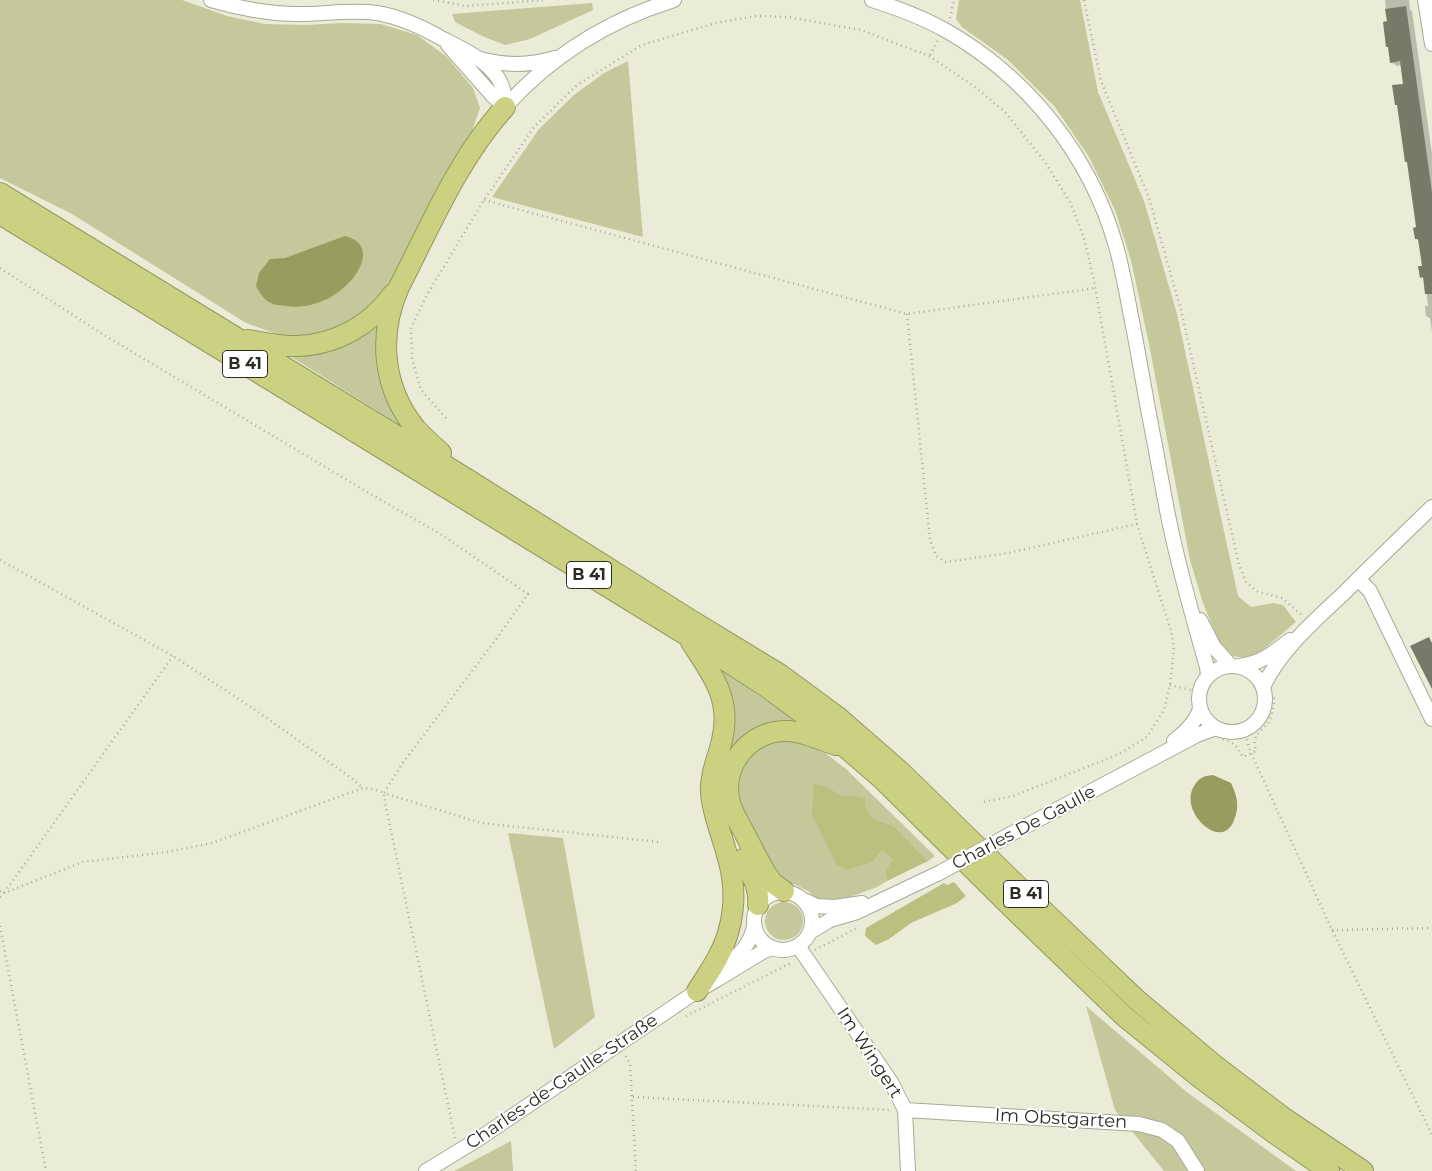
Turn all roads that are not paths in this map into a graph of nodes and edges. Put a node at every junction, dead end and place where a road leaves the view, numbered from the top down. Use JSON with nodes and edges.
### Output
{"nodes":[{"id":1,"x":211,"y":0,"type":"edge"},
{"id":2,"x":674,"y":0,"type":"edge"},
{"id":3,"x":872,"y":0,"type":"edge"},
{"id":4,"x":1425,"y":0,"type":"edge"},
{"id":5,"x":443,"y":38,"type":"junction"},
{"id":6,"x":1432,"y":44,"type":"edge"},
{"id":7,"x":560,"y":56,"type":"junction"},
{"id":8,"x":477,"y":58,"type":"junction"},
{"id":9,"x":505,"y":108,"type":"junction"},
{"id":10,"x":0,"y":193,"type":"edge"},
{"id":11,"x":0,"y":214,"type":"edge"},
{"id":12,"x":399,"y":286,"type":"junction"},
{"id":13,"x":242,"y":340,"type":"junction"},
{"id":14,"x":467,"y":479,"type":"junction"},
{"id":15,"x":1432,"y":507,"type":"edge"},
{"id":16,"x":1358,"y":579,"type":"junction"},
{"id":17,"x":1185,"y":587,"type":"junction"},
{"id":18,"x":1311,"y":625,"type":"junction"},
{"id":19,"x":688,"y":636,"type":"junction"},
{"id":20,"x":1235,"y":666,"type":"junction"},
{"id":21,"x":1208,"y":676,"type":"junction"},
{"id":22,"x":1268,"y":689,"type":"junction"},
{"id":23,"x":1200,"y":709,"type":"junction"},
{"id":24,"x":1432,"y":719,"type":"edge"},
{"id":25,"x":1217,"y":733,"type":"junction"},
{"id":26,"x":846,"y":748,"type":"junction"},
{"id":27,"x":1159,"y":755,"type":"junction"},
{"id":28,"x":716,"y":817,"type":"junction"},
{"id":29,"x":784,"y":891,"type":"junction"},
{"id":30,"x":888,"y":898,"type":"junction"},
{"id":31,"x":806,"y":901,"type":"junction"},
{"id":32,"x":758,"y":905,"type":"junction"},
{"id":33,"x":754,"y":926,"type":"junction"},
{"id":34,"x":810,"y":932,"type":"junction"},
{"id":35,"x":773,"y":948,"type":"junction"},
{"id":36,"x":801,"y":952,"type":"junction"},
{"id":37,"x":697,"y":991,"type":"junction"},
{"id":38,"x":905,"y":1110,"type":"junction"},
{"id":39,"x":426,"y":1171,"type":"edge"},
{"id":40,"x":908,"y":1171,"type":"edge"},
{"id":41,"x":1197,"y":1171,"type":"edge"},
{"id":42,"x":1329,"y":1171,"type":"edge"},
{"id":43,"x":1363,"y":1171,"type":"edge"}],
"edges":[{"from":1,"to":5,"type":"street"},
{"from":2,"to":7,"type":"street","number":"B 41"},
{"from":3,"to":17,"type":"street"},
{"from":4,"to":6,"type":"street"},
{"from":5,"to":8,"type":"street"},
{"from":5,"to":9,"type":"street"},
{"from":7,"to":8,"type":"street"},
{"from":7,"to":9,"type":"street","number":"B 41"},
{"from":8,"to":9,"type":"street"},
{"from":9,"to":12,"type":"highway","number":"B 41"},
{"from":10,"to":13,"type":"highway","number":"B 41"},
{"from":11,"to":19,"type":"highway","number":"B 41"},
{"from":12,"to":13,"type":"highway","number":"B 41"},
{"from":12,"to":14,"type":"highway","number":"B 41"},
{"from":13,"to":14,"type":"highway","number":"B 41"},
{"from":14,"to":43,"type":"highway","number":"B 41"},
{"from":15,"to":16,"type":"street"},
{"from":16,"to":18,"type":"street"},
{"from":16,"to":24,"type":"street"},
{"from":17,"to":20,"type":"street"},
{"from":17,"to":21,"type":"street"},
{"from":18,"to":20,"type":"street"},
{"from":18,"to":22,"type":"street"},
{"from":19,"to":26,"type":"highway","number":"B 41"},
{"from":19,"to":28,"type":"highway","number":"B 41"},
{"from":20,"to":21,"type":"street"},
{"from":20,"to":22,"type":"street"},
{"from":21,"to":23,"type":"street"},
{"from":22,"to":25,"type":"street"},
{"from":23,"to":25,"type":"street"},
{"from":23,"to":27,"type":"street","name":"Charles De Gaulle"},
{"from":25,"to":27,"type":"street","name":"Charles De Gaulle"},
{"from":26,"to":29,"type":"highway","number":"B 41"},
{"from":26,"to":42,"type":"highway","number":"B 41"},
{"from":27,"to":30,"type":"street","name":"Charles De Gaulle","bridge":true},
{"from":28,"to":32,"type":"highway","number":"B 41"},
{"from":28,"to":37,"type":"highway","number":"B 41"},
{"from":29,"to":31,"type":"street"},
{"from":29,"to":32,"type":"street"},
{"from":30,"to":31,"type":"street","name":"Charles De Gaulle"},
{"from":30,"to":34,"type":"street","name":"Charles De Gaulle"},
{"from":31,"to":34,"type":"street"},
{"from":32,"to":33,"type":"street"},
{"from":33,"to":35,"type":"street"},
{"from":33,"to":37,"type":"street","name":"Charles-de-Gaulle-Straße"},
{"from":34,"to":36,"type":"street"},
{"from":35,"to":36,"type":"street"},
{"from":35,"to":37,"type":"street","name":"Charles-de-Gaulle-Straße"},
{"from":36,"to":38,"type":"street","name":"Im Wingert"},
{"from":37,"to":39,"type":"street","name":"Charles-de-Gaulle-Straße"},
{"from":38,"to":40,"type":"street","name":"Im Wingert"},
{"from":38,"to":41,"type":"street","name":"Im Obstgarten"}]}
